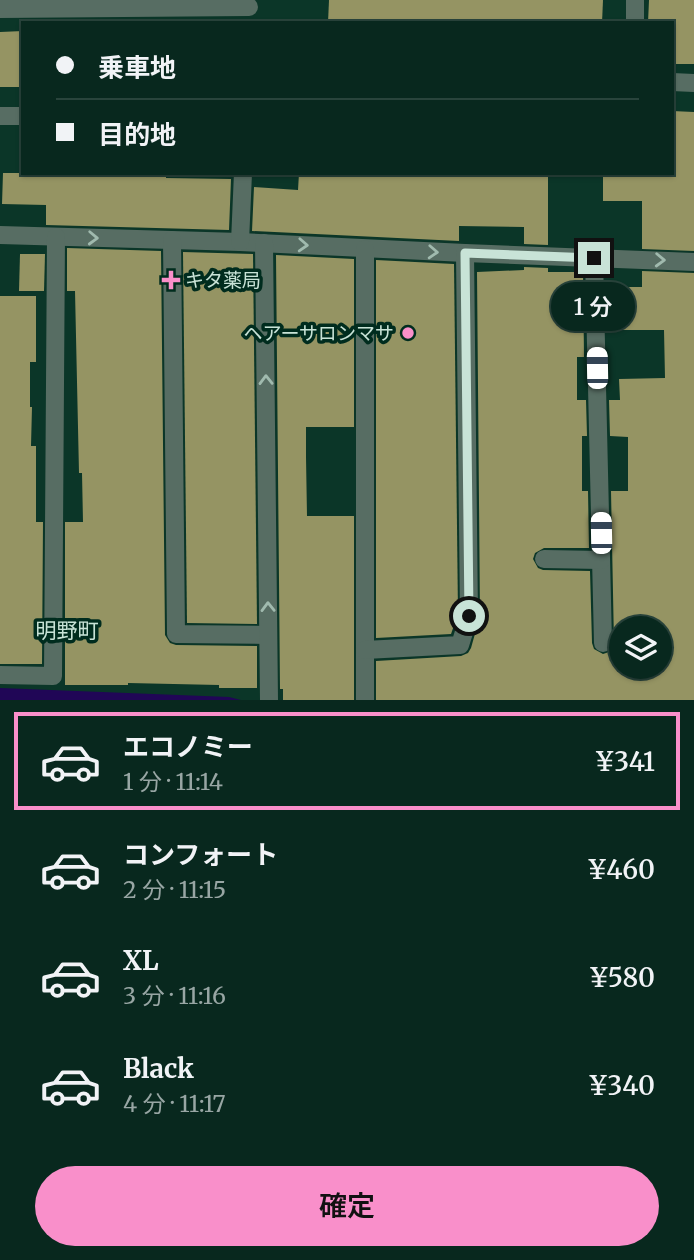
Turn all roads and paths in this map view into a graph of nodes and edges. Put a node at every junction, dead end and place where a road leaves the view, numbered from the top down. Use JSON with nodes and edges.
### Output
{"nodes":[{"id":1,"x":635,"y":0,"type":"edge"},
{"id":2,"x":0,"y":9,"type":"edge"},
{"id":3,"x":249,"y":10,"type":"edge"},
{"id":4,"x":635,"y":21,"type":"edge"},
{"id":5,"x":674,"y":82,"type":"edge"},
{"id":6,"x":694,"y":83,"type":"edge"},
{"id":7,"x":0,"y":116,"type":"edge"},
{"id":8,"x":21,"y":116,"type":"edge"},
{"id":9,"x":243,"y":175,"type":"edge"},
{"id":10,"x":0,"y":235,"type":"edge"},
{"id":11,"x":56,"y":237,"type":"junction"},
{"id":12,"x":172,"y":240,"type":"junction"},
{"id":13,"x":240,"y":242,"type":"junction"},
{"id":14,"x":264,"y":243,"type":"junction"},
{"id":15,"x":365,"y":249,"type":"junction"},
{"id":16,"x":465,"y":253,"type":"junction"},
{"id":17,"x":594,"y":258,"type":"junction"},
{"id":18,"x":694,"y":262,"type":"edge"},
{"id":19,"x":544,"y":559,"type":"dead end"},
{"id":20,"x":601,"y":560,"type":"junction"},
{"id":21,"x":268,"y":635,"type":"junction"},
{"id":22,"x":603,"y":643,"type":"dead end"},
{"id":23,"x":365,"y":650,"type":"junction"},
{"id":24,"x":0,"y":674,"type":"edge"},
{"id":25,"x":269,"y":700,"type":"edge"},
{"id":26,"x":365,"y":700,"type":"edge"}],
"edges":[{"from":1,"to":4,"type":"street"},
{"from":2,"to":3,"type":"street"},
{"from":5,"to":6,"type":"street"},
{"from":7,"to":8,"type":"street"},
{"from":9,"to":13,"type":"street"},
{"from":10,"to":11,"type":"street"},
{"from":11,"to":12,"type":"street","one_way":true},
{"from":11,"to":24,"type":"street"},
{"from":12,"to":13,"type":"street"},
{"from":12,"to":21,"type":"street"},
{"from":13,"to":14,"type":"street"},
{"from":14,"to":15,"type":"street","one_way":true},
{"from":21,"to":14,"type":"street","one_way":true},
{"from":15,"to":16,"type":"street","one_way":true},
{"from":15,"to":23,"type":"street"},
{"from":16,"to":17,"type":"street"},
{"from":16,"to":23,"type":"street"},
{"from":17,"to":18,"type":"street","one_way":true},
{"from":17,"to":20,"type":"street"},
{"from":19,"to":20,"type":"street"},
{"from":20,"to":22,"type":"street"},
{"from":21,"to":25,"type":"street"},
{"from":23,"to":26,"type":"street"}]}
